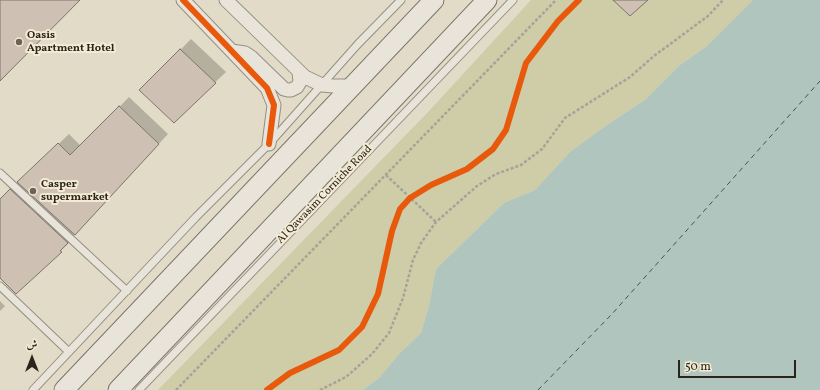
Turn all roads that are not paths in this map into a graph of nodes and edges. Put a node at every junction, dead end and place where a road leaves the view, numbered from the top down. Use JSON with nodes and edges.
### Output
{"nodes":[{"id":1,"x":183,"y":0,"type":"edge"},
{"id":2,"x":226,"y":0,"type":"edge"},
{"id":3,"x":401,"y":0,"type":"edge"},
{"id":4,"x":434,"y":0,"type":"edge"},
{"id":5,"x":487,"y":0,"type":"edge"},
{"id":6,"x":513,"y":0,"type":"edge"},
{"id":7,"x":232,"y":51,"type":"junction"},
{"id":8,"x":300,"y":72,"type":"junction"},
{"id":9,"x":322,"y":85,"type":"junction"},
{"id":10,"x":351,"y":86,"type":"junction"},
{"id":11,"x":269,"y":144,"type":"junction"},
{"id":12,"x":0,"y":173,"type":"edge"},
{"id":13,"x":0,"y":286,"type":"edge"},
{"id":14,"x":127,"y":291,"type":"junction"},
{"id":15,"x":69,"y":352,"type":"junction"},
{"id":16,"x":33,"y":390,"type":"edge"},
{"id":17,"x":64,"y":390,"type":"edge"},
{"id":18,"x":118,"y":390,"type":"edge"},
{"id":19,"x":139,"y":390,"type":"edge"}],
"edges":[{"from":1,"to":7,"type":"street"},
{"from":2,"to":8,"type":"street"},
{"from":3,"to":9,"type":"lane"},
{"from":4,"to":10,"type":"main road"},
{"from":5,"to":18,"type":"main road","name":"Al Qawasim Corniche Road"},
{"from":6,"to":19,"type":"lane","name":"Al Qawasim Corniche Road"},
{"from":7,"to":8,"type":"street"},
{"from":7,"to":11,"type":"street"},
{"from":8,"to":9,"type":"street"},
{"from":9,"to":10,"type":"street"},
{"from":9,"to":11,"type":"lane"},
{"from":10,"to":17,"type":"main road"},
{"from":11,"to":14,"type":"lane"},
{"from":12,"to":14,"type":"lane"},
{"from":13,"to":15,"type":"lane"},
{"from":14,"to":15,"type":"lane"},
{"from":15,"to":16,"type":"lane"}]}
